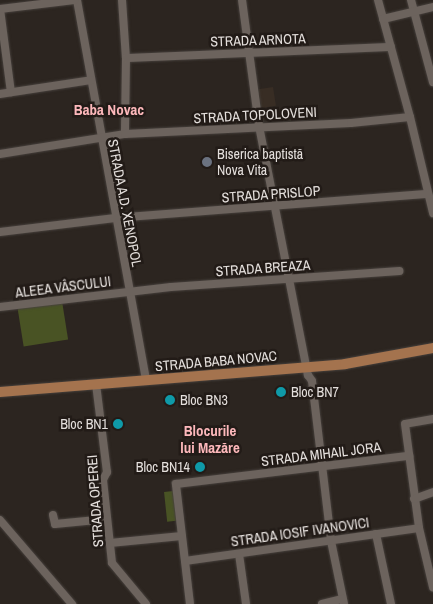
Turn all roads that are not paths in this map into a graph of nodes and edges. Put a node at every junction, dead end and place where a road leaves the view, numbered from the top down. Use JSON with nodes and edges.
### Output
{"nodes":[{"id":1,"x":75,"y":0,"type":"edge"},
{"id":2,"x":122,"y":0,"type":"edge"},
{"id":3,"x":242,"y":0,"type":"edge"},
{"id":4,"x":378,"y":0,"type":"edge"},
{"id":5,"x":411,"y":0,"type":"edge"},
{"id":6,"x":433,"y":7,"type":"edge"},
{"id":7,"x":0,"y":9,"type":"edge"},
{"id":8,"x":414,"y":12,"type":"junction"},
{"id":9,"x":383,"y":19,"type":"junction"},
{"id":10,"x":391,"y":48,"type":"junction"},
{"id":11,"x":249,"y":52,"type":"junction"},
{"id":12,"x":126,"y":58,"type":"junction"},
{"id":13,"x":91,"y":80,"type":"junction"},
{"id":14,"x":433,"y":82,"type":"edge"},
{"id":15,"x":11,"y":92,"type":"junction"},
{"id":16,"x":0,"y":94,"type":"edge"},
{"id":17,"x":410,"y":117,"type":"junction"},
{"id":18,"x":259,"y":126,"type":"junction"},
{"id":19,"x":124,"y":134,"type":"junction"},
{"id":20,"x":100,"y":137,"type":"junction"},
{"id":21,"x":0,"y":154,"type":"edge"},
{"id":22,"x":433,"y":177,"type":"edge"},
{"id":23,"x":424,"y":180,"type":"junction"},
{"id":24,"x":428,"y":194,"type":"junction"},
{"id":25,"x":276,"y":205,"type":"junction"},
{"id":26,"x":433,"y":213,"type":"edge"},
{"id":27,"x":116,"y":218,"type":"junction"},
{"id":28,"x":0,"y":232,"type":"edge"},
{"id":29,"x":399,"y":271,"type":"dead end"},
{"id":30,"x":290,"y":279,"type":"junction"},
{"id":31,"x":129,"y":292,"type":"junction"},
{"id":32,"x":0,"y":307,"type":"edge"},
{"id":33,"x":433,"y":348,"type":"edge"},
{"id":34,"x":311,"y":367,"type":"junction"},
{"id":35,"x":146,"y":380,"type":"junction"},
{"id":36,"x":96,"y":384,"type":"junction"},
{"id":37,"x":0,"y":392,"type":"edge"},
{"id":38,"x":433,"y":419,"type":"edge"},
{"id":39,"x":409,"y":456,"type":"junction"},
{"id":40,"x":322,"y":466,"type":"junction"},
{"id":41,"x":433,"y":492,"type":"edge"},
{"id":42,"x":414,"y":499,"type":"junction"},
{"id":43,"x":53,"y":515,"type":"dead end"},
{"id":44,"x":107,"y":519,"type":"junction"},
{"id":45,"x":0,"y":520,"type":"edge"},
{"id":46,"x":419,"y":528,"type":"junction"},
{"id":47,"x":376,"y":534,"type":"junction"},
{"id":48,"x":182,"y":536,"type":"junction"},
{"id":49,"x":331,"y":541,"type":"junction"},
{"id":50,"x":110,"y":543,"type":"junction"},
{"id":51,"x":239,"y":554,"type":"junction"},
{"id":52,"x":185,"y":561,"type":"junction"},
{"id":53,"x":433,"y":586,"type":"edge"},
{"id":54,"x":343,"y":601,"type":"edge"},
{"id":55,"x":72,"y":604,"type":"edge"},
{"id":56,"x":146,"y":604,"type":"edge"},
{"id":57,"x":190,"y":604,"type":"edge"},
{"id":58,"x":246,"y":604,"type":"edge"},
{"id":59,"x":322,"y":604,"type":"edge"},
{"id":60,"x":391,"y":604,"type":"edge"}],
"edges":[{"from":1,"to":7,"type":"street"},
{"from":1,"to":13,"type":"street","name":"STRADA A.D. XENOPOL"},
{"from":2,"to":12,"type":"street"},
{"from":3,"to":11,"type":"street"},
{"from":4,"to":9,"type":"street"},
{"from":5,"to":8,"type":"street"},
{"from":6,"to":8,"type":"street"},
{"from":7,"to":15,"type":"street"},
{"from":8,"to":9,"type":"street"},
{"from":8,"to":14,"type":"street"},
{"from":9,"to":10,"type":"street"},
{"from":10,"to":11,"type":"street","name":"STRADA ARNOTA"},
{"from":10,"to":17,"type":"street"},
{"from":11,"to":12,"type":"street","name":"STRADA ARNOTA"},
{"from":11,"to":18,"type":"street"},
{"from":12,"to":19,"type":"street"},
{"from":13,"to":15,"type":"street"},
{"from":13,"to":20,"type":"street","name":"STRADA A.D. XENOPOL"},
{"from":15,"to":16,"type":"street"},
{"from":17,"to":18,"type":"street","name":"STRADA TOPOLOVENI"},
{"from":17,"to":23,"type":"street"},
{"from":18,"to":19,"type":"street","name":"STRADA TOPOLOVENI"},
{"from":18,"to":25,"type":"street"},
{"from":19,"to":20,"type":"street","name":"STRADA TOPOLOVENI"},
{"from":20,"to":21,"type":"street","name":"STRADA TOPOLOVENI"},
{"from":20,"to":27,"type":"street","name":"STRADA A.D. XENOPOL"},
{"from":22,"to":23,"type":"street"},
{"from":23,"to":24,"type":"street"},
{"from":24,"to":25,"type":"street","name":"STRADA PRISLOP"},
{"from":24,"to":26,"type":"street"},
{"from":25,"to":27,"type":"street","name":"STRADA PRISLOP"},
{"from":25,"to":30,"type":"street"},
{"from":27,"to":28,"type":"street","name":"STRADA PRISLOP"},
{"from":27,"to":31,"type":"street","name":"STRADA A.D. XENOPOL"},
{"from":29,"to":30,"type":"street","name":"STRADA BREAZA"},
{"from":30,"to":31,"type":"street","name":"STRADA BREAZA"},
{"from":30,"to":34,"type":"street"},
{"from":31,"to":32,"type":"street","name":"ALEEA VÂSCULUI"},
{"from":31,"to":35,"type":"street","name":"STRADA A.D. XENOPOL"},
{"from":33,"to":34,"type":"main road","name":"STRADA BABA NOVAC"},
{"from":34,"to":35,"type":"main road","name":"STRADA BABA NOVAC"},
{"from":34,"to":40,"type":"street"},
{"from":35,"to":36,"type":"main road","name":"STRADA BABA NOVAC"},
{"from":36,"to":37,"type":"main road","name":"STRADA BABA NOVAC"},
{"from":36,"to":44,"type":"street","name":"STRADA OPEREI"},
{"from":38,"to":39,"type":"street"},
{"from":39,"to":40,"type":"street","name":"STRADA MIHAIL JORA"},
{"from":39,"to":42,"type":"street"},
{"from":40,"to":48,"type":"street","name":"STRADA MIHAIL JORA"},
{"from":40,"to":49,"type":"street"},
{"from":41,"to":42,"type":"street"},
{"from":42,"to":46,"type":"street"},
{"from":43,"to":44,"type":"street"},
{"from":44,"to":50,"type":"street","name":"STRADA OPEREI"},
{"from":45,"to":55,"type":"street"},
{"from":46,"to":47,"type":"street","name":"STRADA IOSIF IVANOVICI"},
{"from":46,"to":53,"type":"street"},
{"from":47,"to":49,"type":"street","name":"STRADA IOSIF IVANOVICI"},
{"from":47,"to":60,"type":"street"},
{"from":48,"to":50,"type":"street"},
{"from":48,"to":52,"type":"street"},
{"from":49,"to":51,"type":"street","name":"STRADA IOSIF IVANOVICI"},
{"from":49,"to":54,"type":"street"},
{"from":50,"to":56,"type":"street","name":"STRADA OPEREI"},
{"from":51,"to":52,"type":"street","name":"STRADA IOSIF IVANOVICI"},
{"from":51,"to":58,"type":"street"},
{"from":52,"to":57,"type":"street"},
{"from":54,"to":59,"type":"street"}]}
